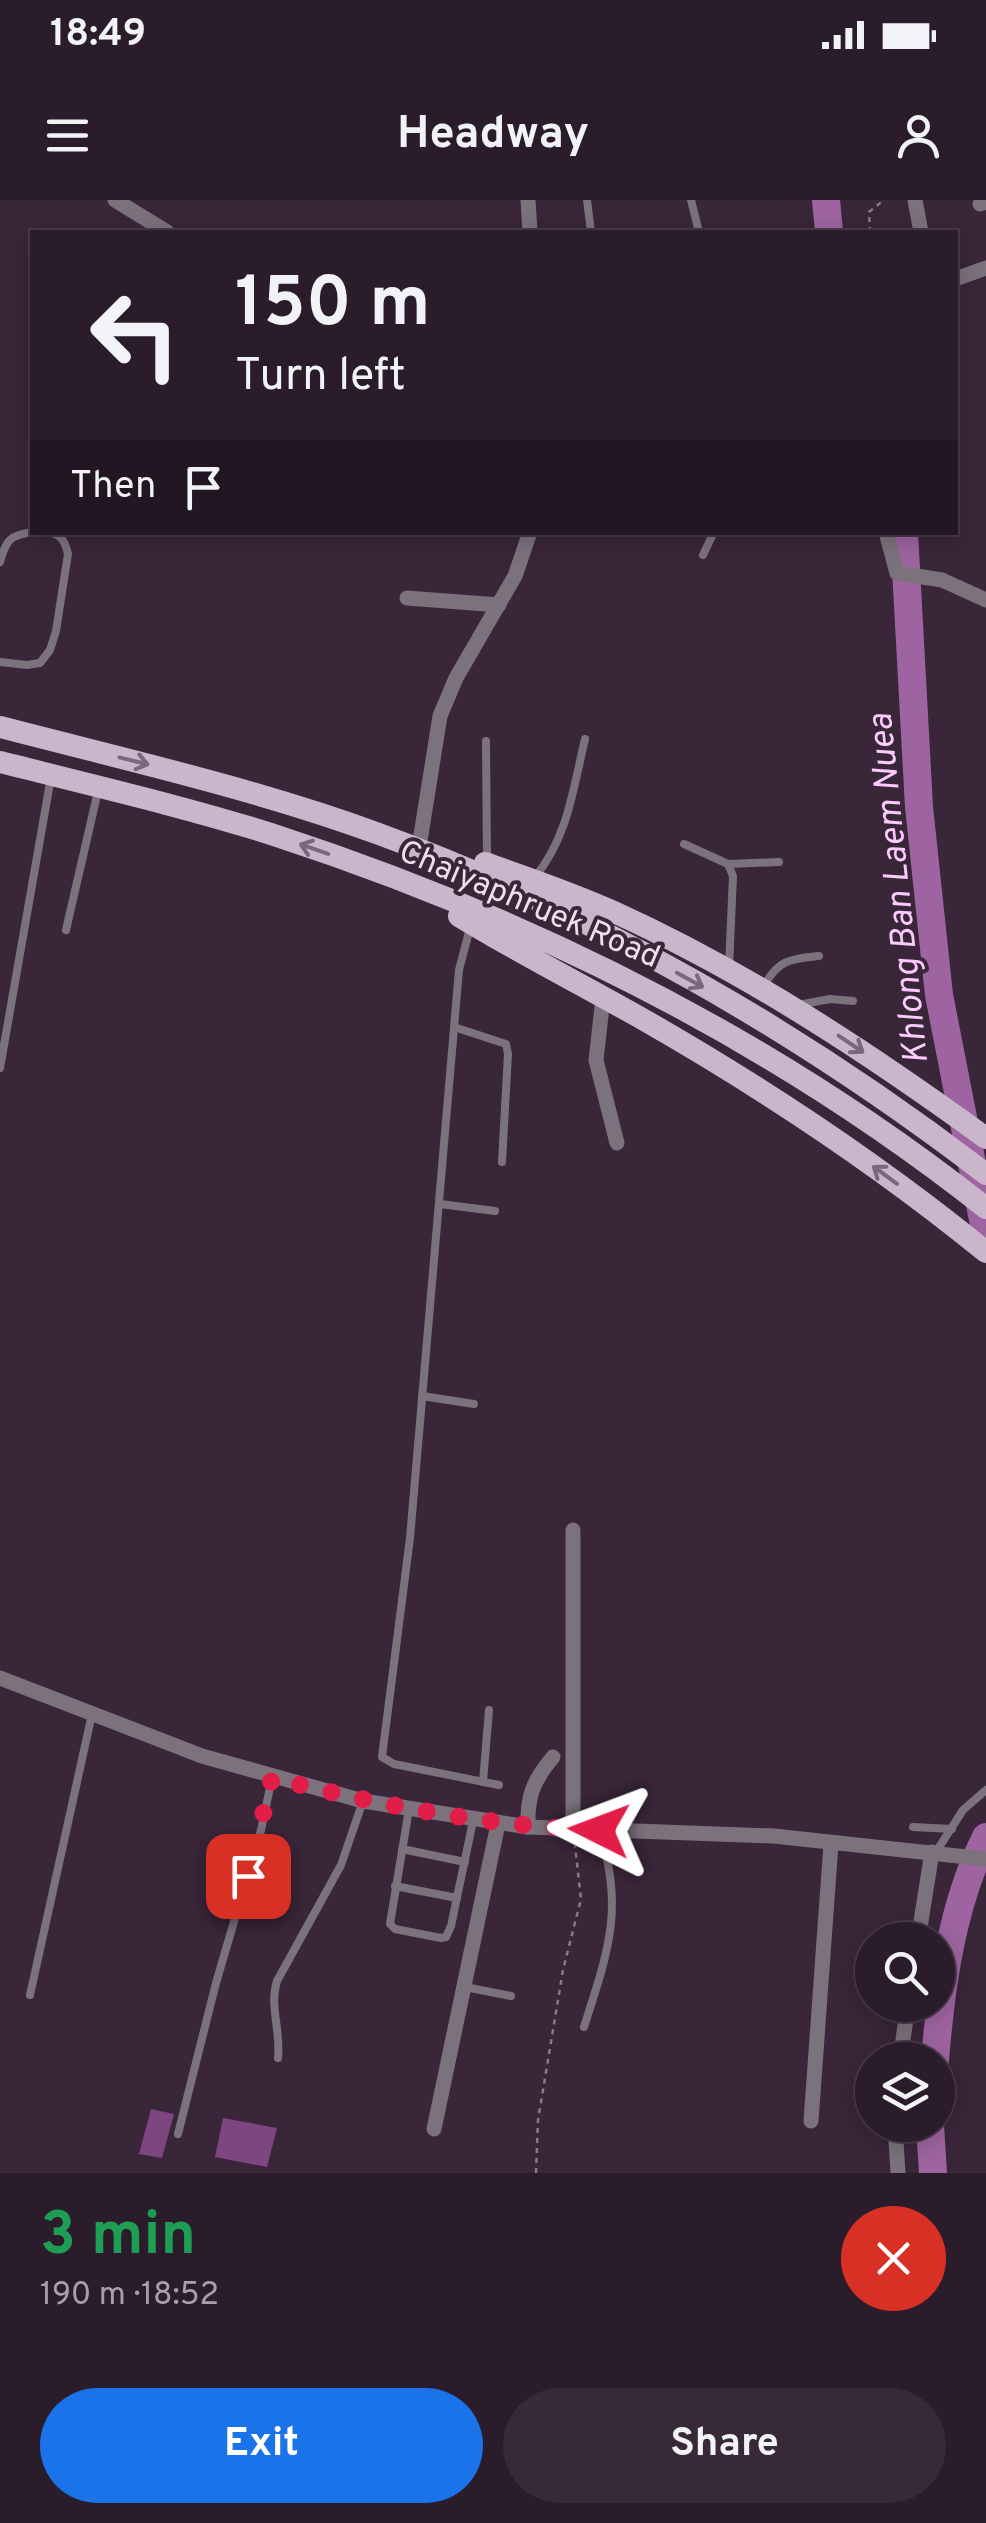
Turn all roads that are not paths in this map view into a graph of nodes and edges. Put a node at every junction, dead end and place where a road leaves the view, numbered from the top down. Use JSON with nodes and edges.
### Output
{"nodes":[{"id":1,"x":115,"y":200,"type":"edge"},
{"id":2,"x":528,"y":200,"type":"edge"},
{"id":3,"x":587,"y":200,"type":"edge"},
{"id":4,"x":692,"y":200,"type":"edge"},
{"id":5,"x":915,"y":200,"type":"edge"},
{"id":6,"x":164,"y":230,"type":"edge"},
{"id":7,"x":530,"y":230,"type":"edge"},
{"id":8,"x":591,"y":230,"type":"edge"},
{"id":9,"x":699,"y":230,"type":"edge"},
{"id":10,"x":921,"y":230,"type":"edge"},
{"id":11,"x":986,"y":268,"type":"edge"},
{"id":12,"x":958,"y":278,"type":"edge"},
{"id":13,"x":30,"y":532,"type":"edge"},
{"id":14,"x":58,"y":535,"type":"edge"},
{"id":15,"x":529,"y":535,"type":"edge"},
{"id":16,"x":713,"y":535,"type":"edge"},
{"id":17,"x":887,"y":535,"type":"edge"},
{"id":18,"x":703,"y":555,"type":"dead end"},
{"id":19,"x":0,"y":562,"type":"edge"},
{"id":20,"x":407,"y":598,"type":"dead end"},
{"id":21,"x":986,"y":600,"type":"edge"},
{"id":22,"x":499,"y":606,"type":"junction"},
{"id":23,"x":0,"y":662,"type":"edge"},
{"id":24,"x":0,"y":724,"type":"edge"},
{"id":25,"x":585,"y":739,"type":"dead end"},
{"id":26,"x":486,"y":741,"type":"dead end"},
{"id":27,"x":0,"y":764,"type":"edge"},
{"id":28,"x":42,"y":772,"type":"junction"},
{"id":29,"x":98,"y":786,"type":"junction"},
{"id":30,"x":381,"y":835,"type":"junction"},
{"id":31,"x":420,"y":841,"type":"junction"},
{"id":32,"x":684,"y":844,"type":"dead end"},
{"id":33,"x":779,"y":862,"type":"dead end"},
{"id":34,"x":487,"y":864,"type":"junction"},
{"id":35,"x":728,"y":864,"type":"junction"},
{"id":36,"x":532,"y":880,"type":"junction"},
{"id":37,"x":405,"y":883,"type":"junction"},
{"id":38,"x":472,"y":924,"type":"junction"},
{"id":39,"x":66,"y":930,"type":"dead end"},
{"id":40,"x":818,"y":956,"type":"dead end"},
{"id":41,"x":729,"y":972,"type":"junction"},
{"id":42,"x":762,"y":990,"type":"junction"},
{"id":43,"x":601,"y":997,"type":"junction"},
{"id":44,"x":853,"y":1001,"type":"dead end"},
{"id":45,"x":789,"y":1006,"type":"junction"},
{"id":46,"x":454,"y":1027,"type":"junction"},
{"id":47,"x":0,"y":1068,"type":"edge"},
{"id":48,"x":986,"y":1138,"type":"edge"},
{"id":49,"x":618,"y":1144,"type":"dead end"},
{"id":50,"x":502,"y":1162,"type":"dead end"},
{"id":51,"x":986,"y":1174,"type":"edge"},
{"id":52,"x":440,"y":1204,"type":"junction"},
{"id":53,"x":986,"y":1208,"type":"edge"},
{"id":54,"x":494,"y":1212,"type":"dead end"},
{"id":55,"x":986,"y":1252,"type":"edge"},
{"id":56,"x":422,"y":1396,"type":"junction"},
{"id":57,"x":474,"y":1404,"type":"dead end"},
{"id":58,"x":573,"y":1530,"type":"dead end"},
{"id":59,"x":0,"y":1678,"type":"edge"},
{"id":60,"x":489,"y":1710,"type":"dead end"},
{"id":61,"x":92,"y":1714,"type":"junction"},
{"id":62,"x":552,"y":1757,"type":"dead end"},
{"id":63,"x":272,"y":1778,"type":"junction"},
{"id":64,"x":483,"y":1782,"type":"junction"},
{"id":65,"x":499,"y":1785,"type":"dead end"},
{"id":66,"x":986,"y":1790,"type":"edge"},
{"id":67,"x":363,"y":1801,"type":"junction"},
{"id":68,"x":409,"y":1809,"type":"junction"},
{"id":69,"x":474,"y":1821,"type":"junction"},
{"id":70,"x":498,"y":1824,"type":"junction"},
{"id":71,"x":913,"y":1826,"type":"dead end"},
{"id":72,"x":528,"y":1827,"type":"junction"},
{"id":73,"x":952,"y":1828,"type":"junction"},
{"id":74,"x":572,"y":1830,"type":"junction"},
{"id":75,"x":599,"y":1830,"type":"junction"},
{"id":76,"x":831,"y":1844,"type":"junction"},
{"id":77,"x":402,"y":1848,"type":"junction"},
{"id":78,"x":939,"y":1852,"type":"junction"},
{"id":79,"x":986,"y":1859,"type":"edge"},
{"id":80,"x":465,"y":1862,"type":"junction"},
{"id":81,"x":395,"y":1886,"type":"junction"},
{"id":82,"x":457,"y":1898,"type":"junction"},
{"id":83,"x":922,"y":1922,"type":"edge"},
{"id":84,"x":465,"y":1987,"type":"junction"},
{"id":85,"x":30,"y":1995,"type":"dead end"},
{"id":86,"x":512,"y":1996,"type":"dead end"},
{"id":87,"x":584,"y":2027,"type":"dead end"},
{"id":88,"x":278,"y":2058,"type":"dead end"},
{"id":89,"x":811,"y":2121,"type":"dead end"},
{"id":90,"x":434,"y":2129,"type":"dead end"},
{"id":91,"x":178,"y":2134,"type":"dead end"},
{"id":92,"x":896,"y":2142,"type":"edge"},
{"id":93,"x":898,"y":2173,"type":"edge"}],
"edges":[{"from":1,"to":6,"type":"street"},
{"from":2,"to":7,"type":"street"},
{"from":3,"to":8,"type":"lane"},
{"from":4,"to":9,"type":"lane"},
{"from":5,"to":10,"type":"street"},
{"from":11,"to":12,"type":"street"},
{"from":13,"to":19,"type":"lane"},
{"from":14,"to":23,"type":"lane"},
{"from":15,"to":22,"type":"street"},
{"from":16,"to":18,"type":"lane"},
{"from":17,"to":21,"type":"street"},
{"from":20,"to":22,"type":"street"},
{"from":22,"to":31,"type":"street"},
{"from":24,"to":30,"type":"main road","name":"Chaiyaphruek Road","one_way":true},
{"from":25,"to":36,"type":"lane"},
{"from":26,"to":34,"type":"lane"},
{"from":27,"to":28,"type":"main road","name":"Chaiyaphruek Road"},
{"from":28,"to":29,"type":"main road","name":"Chaiyaphruek Road"},
{"from":28,"to":47,"type":"lane"},
{"from":37,"to":29,"type":"main road","name":"Chaiyaphruek Road","one_way":true},
{"from":29,"to":39,"type":"lane"},
{"from":30,"to":31,"type":"main road","name":"Chaiyaphruek Road"},
{"from":30,"to":51,"type":"main road","name":"Chaiyaphruek Road","one_way":true},
{"from":31,"to":34,"type":"main road","name":"Chaiyaphruek Road"},
{"from":32,"to":35,"type":"lane"},
{"from":33,"to":35,"type":"lane"},
{"from":34,"to":36,"type":"main road","name":"Chaiyaphruek Road"},
{"from":35,"to":41,"type":"lane"},
{"from":36,"to":41,"type":"main road","name":"Chaiyaphruek Road"},
{"from":37,"to":38,"type":"main road","name":"Chaiyaphruek Road"},
{"from":37,"to":53,"type":"main road","name":"Chaiyaphruek Road"},
{"from":38,"to":43,"type":"main road","name":"Chaiyaphruek Road"},
{"from":38,"to":46,"type":"lane"},
{"from":40,"to":42,"type":"lane"},
{"from":41,"to":42,"type":"main road","name":"Chaiyaphruek Road"},
{"from":42,"to":45,"type":"main road","name":"Chaiyaphruek Road"},
{"from":43,"to":49,"type":"street"},
{"from":55,"to":43,"type":"main road","name":"Chaiyaphruek Road","one_way":true},
{"from":44,"to":45,"type":"lane"},
{"from":45,"to":48,"type":"main road","name":"Chaiyaphruek Road","one_way":true},
{"from":46,"to":50,"type":"lane"},
{"from":46,"to":52,"type":"lane"},
{"from":52,"to":54,"type":"lane"},
{"from":52,"to":56,"type":"lane"},
{"from":56,"to":57,"type":"lane"},
{"from":56,"to":64,"type":"lane"},
{"from":58,"to":74,"type":"street"},
{"from":59,"to":61,"type":"street"},
{"from":60,"to":64,"type":"lane"},
{"from":61,"to":63,"type":"street"},
{"from":61,"to":85,"type":"lane"},
{"from":62,"to":72,"type":"street"},
{"from":63,"to":67,"type":"street"},
{"from":63,"to":91,"type":"lane"},
{"from":64,"to":65,"type":"lane"},
{"from":66,"to":73,"type":"lane"},
{"from":67,"to":68,"type":"street"},
{"from":67,"to":88,"type":"lane"},
{"from":68,"to":69,"type":"street"},
{"from":68,"to":77,"type":"lane"},
{"from":69,"to":70,"type":"street"},
{"from":69,"to":80,"type":"lane"},
{"from":70,"to":72,"type":"street"},
{"from":70,"to":84,"type":"street"},
{"from":71,"to":73,"type":"lane"},
{"from":72,"to":74,"type":"street"},
{"from":73,"to":78,"type":"lane"},
{"from":74,"to":75,"type":"street"},
{"from":75,"to":76,"type":"street"},
{"from":75,"to":87,"type":"lane"},
{"from":76,"to":78,"type":"street"},
{"from":76,"to":89,"type":"street"},
{"from":77,"to":80,"type":"lane"},
{"from":77,"to":81,"type":"lane"},
{"from":78,"to":79,"type":"street"},
{"from":78,"to":83,"type":"street"},
{"from":80,"to":82,"type":"lane"},
{"from":81,"to":82,"type":"lane"},
{"from":81,"to":82,"type":"lane"},
{"from":84,"to":86,"type":"lane"},
{"from":84,"to":90,"type":"street"},
{"from":92,"to":93,"type":"street"}]}
